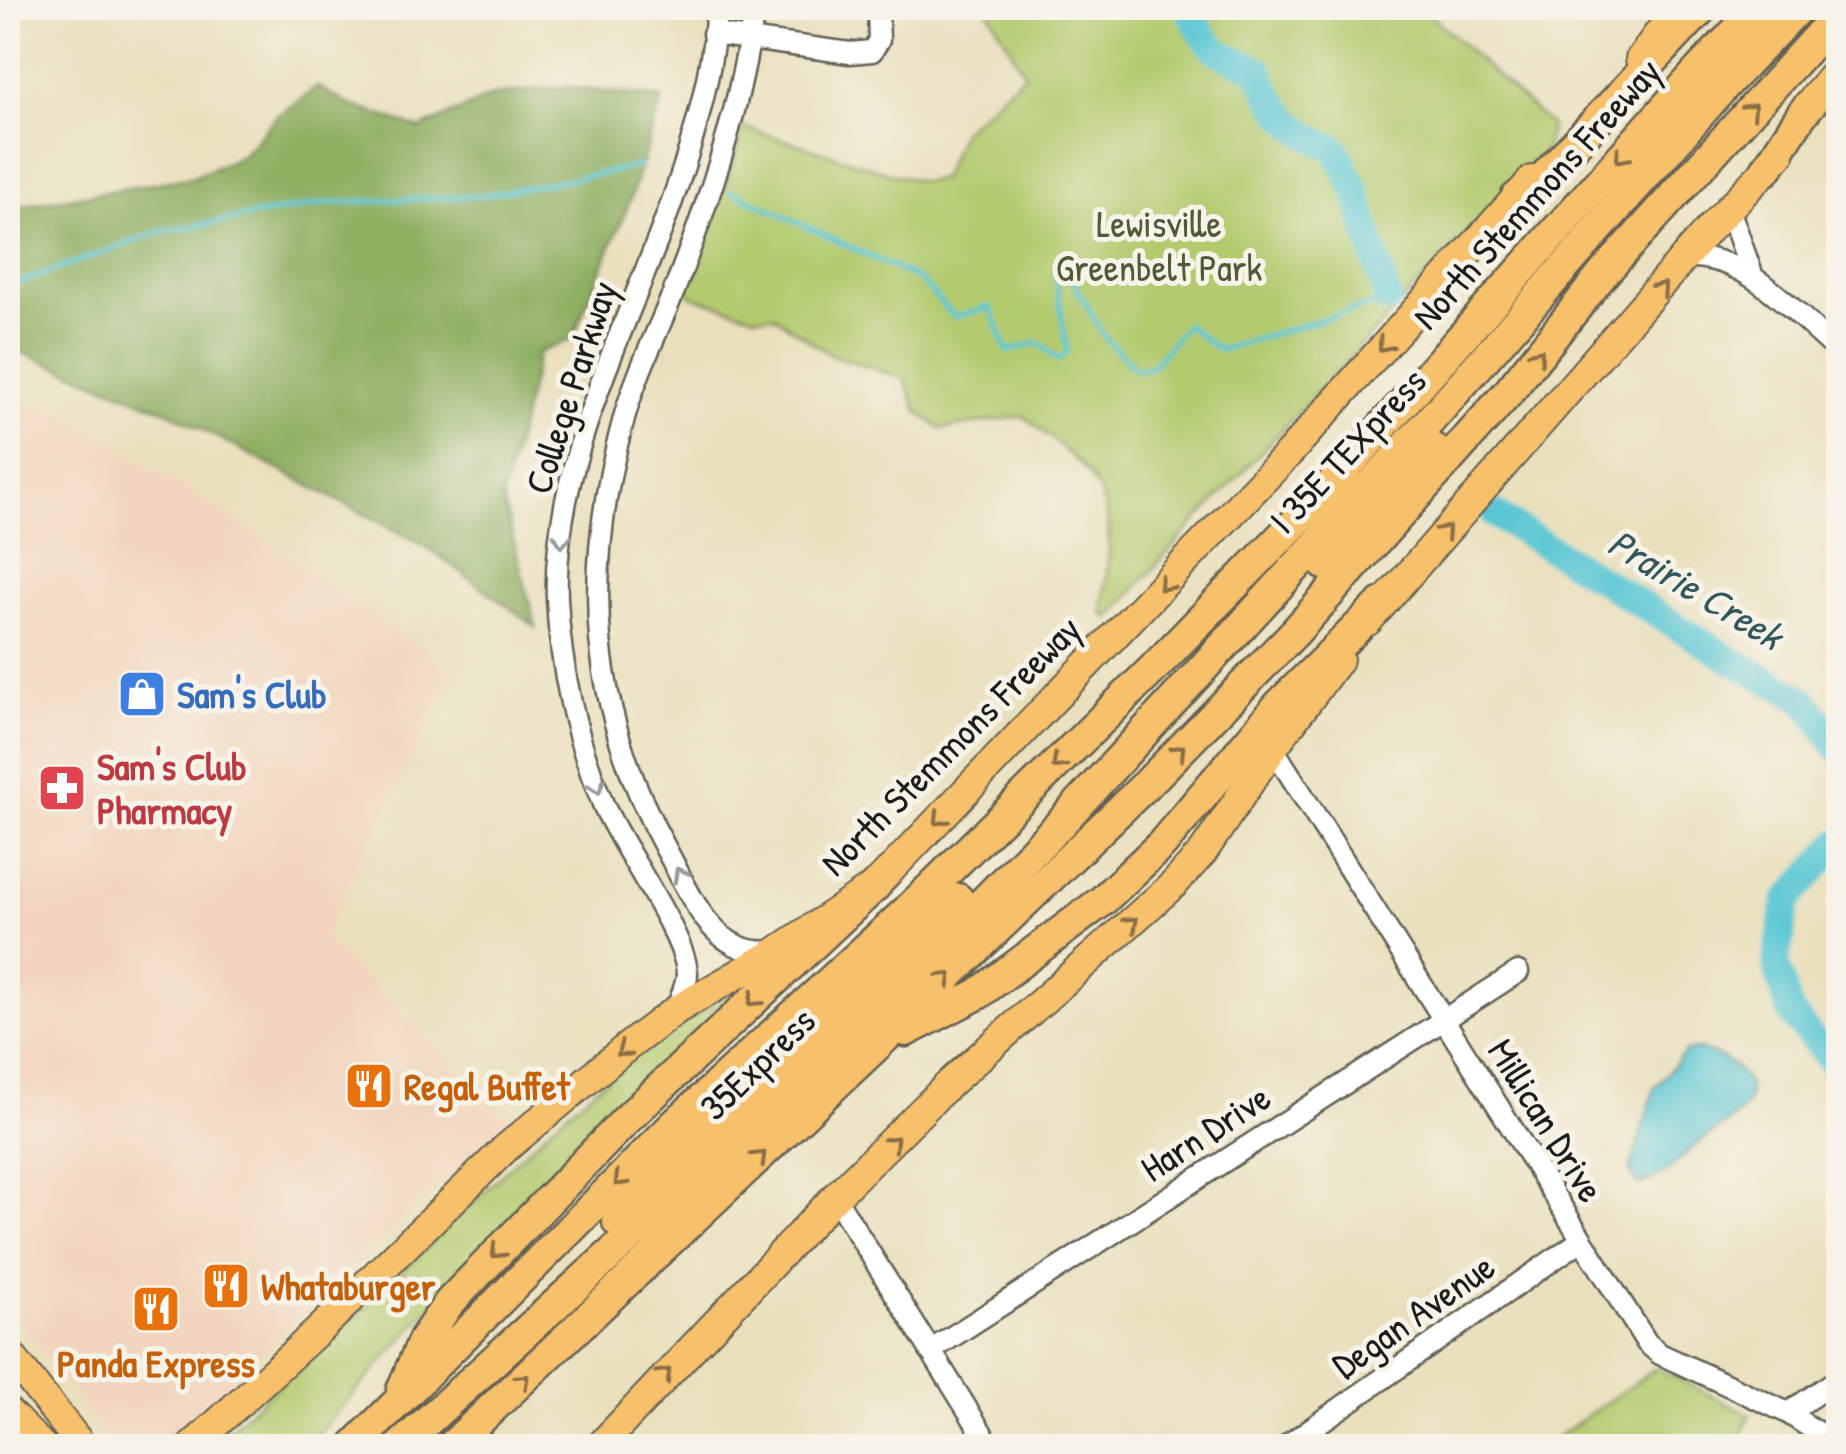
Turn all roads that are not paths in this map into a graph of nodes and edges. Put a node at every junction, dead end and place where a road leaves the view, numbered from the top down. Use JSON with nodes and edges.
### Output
{"nodes":[{"id":1,"x":717,"y":8,"type":"edge"},
{"id":2,"x":754,"y":8,"type":"edge"},
{"id":3,"x":878,"y":8,"type":"edge"},
{"id":4,"x":1678,"y":8,"type":"edge"},
{"id":5,"x":1702,"y":8,"type":"edge"},
{"id":6,"x":1758,"y":8,"type":"edge"},
{"id":7,"x":1798,"y":8,"type":"edge"},
{"id":8,"x":1838,"y":14,"type":"edge"},
{"id":9,"x":714,"y":34,"type":"junction"},
{"id":10,"x":750,"y":38,"type":"junction"},
{"id":11,"x":1838,"y":71,"type":"edge"},
{"id":12,"x":1838,"y":92,"type":"edge"},
{"id":13,"x":1766,"y":170,"type":"junction"},
{"id":14,"x":1516,"y":198,"type":"junction"},
{"id":15,"x":1732,"y":206,"type":"junction"},
{"id":16,"x":1687,"y":257,"type":"junction"},
{"id":17,"x":1753,"y":277,"type":"junction"},
{"id":18,"x":640,"y":282,"type":"junction"},
{"id":19,"x":673,"y":293,"type":"junction"},
{"id":20,"x":1838,"y":350,"type":"edge"},
{"id":21,"x":1507,"y":394,"type":"junction"},
{"id":22,"x":1381,"y":604,"type":"junction"},
{"id":23,"x":1152,"y":670,"type":"junction"},
{"id":24,"x":606,"y":686,"type":"junction"},
{"id":25,"x":570,"y":694,"type":"junction"},
{"id":26,"x":1154,"y":722,"type":"junction"},
{"id":27,"x":1273,"y":748,"type":"junction"},
{"id":28,"x":876,"y":885,"type":"junction"},
{"id":29,"x":776,"y":952,"type":"junction"},
{"id":30,"x":1518,"y":972,"type":"dead end"},
{"id":31,"x":676,"y":1010,"type":"junction"},
{"id":32,"x":1444,"y":1020,"type":"junction"},
{"id":33,"x":876,"y":1046,"type":"junction"},
{"id":34,"x":834,"y":1197,"type":"junction"},
{"id":35,"x":1580,"y":1240,"type":"junction"},
{"id":36,"x":546,"y":1314,"type":"junction"},
{"id":37,"x":930,"y":1351,"type":"junction"},
{"id":38,"x":8,"y":1352,"type":"edge"},
{"id":39,"x":1838,"y":1379,"type":"edge"},
{"id":40,"x":396,"y":1405,"type":"junction"},
{"id":41,"x":1788,"y":1413,"type":"junction"},
{"id":42,"x":82,"y":1446,"type":"edge"},
{"id":43,"x":192,"y":1446,"type":"edge"},
{"id":44,"x":354,"y":1446,"type":"edge"},
{"id":45,"x":400,"y":1446,"type":"edge"},
{"id":46,"x":452,"y":1446,"type":"edge"},
{"id":47,"x":600,"y":1446,"type":"edge"},
{"id":48,"x":990,"y":1446,"type":"edge"},
{"id":49,"x":1286,"y":1446,"type":"edge"},
{"id":50,"x":1838,"y":1446,"type":"edge"}],
"edges":[{"from":1,"to":9,"type":"street","name":"College Parkway"},
{"from":2,"to":10,"type":"street","name":"College Parkway"},
{"from":3,"to":10,"type":"street"},
{"from":4,"to":14,"type":"main road","name":"North Stemmons Freeway"},
{"from":5,"to":14,"type":"highway"},
{"from":6,"to":23,"type":"highway","name":"North Stemmons Freeway","one_way":true},
{"from":7,"to":26,"type":"highway","name":"I 35E TEXpress"},
{"from":21,"to":8,"type":"highway","one_way":true},
{"from":9,"to":10,"type":"street"},
{"from":9,"to":18,"type":"street","name":"College Parkway"},
{"from":10,"to":19,"type":"street","name":"College Parkway"},
{"from":11,"to":13,"type":"highway"},
{"from":12,"to":13,"type":"main road"},
{"from":13,"to":15,"type":"main road"},
{"from":14,"to":28,"type":"main road","name":"North Stemmons Freeway","one_way":true},
{"from":15,"to":16,"type":"main road"},
{"from":15,"to":17,"type":"street"},
{"from":16,"to":17,"type":"street"},
{"from":22,"to":16,"type":"main road","one_way":true},
{"from":17,"to":20,"type":"street"},
{"from":18,"to":19,"type":"street"},
{"from":18,"to":25,"type":"street","name":"College Parkway","one_way":true},
{"from":19,"to":24,"type":"street","name":"College Parkway"},
{"from":21,"to":26,"type":"highway"},
{"from":33,"to":21,"type":"highway","one_way":true},
{"from":22,"to":27,"type":"main road"},
{"from":22,"to":33,"type":"highway"},
{"from":23,"to":36,"type":"highway"},
{"from":23,"to":40,"type":"highway","name":"North Stemmons Freeway","one_way":true},
{"from":24,"to":25,"type":"street"},
{"from":29,"to":24,"type":"street","name":"College Parkway","one_way":true},
{"from":25,"to":31,"type":"street","name":"College Parkway","one_way":true},
{"from":26,"to":36,"type":"highway","name":"35Express"},
{"from":27,"to":32,"type":"street","name":"Millican Drive"},
{"from":34,"to":27,"type":"main road","one_way":true},
{"from":28,"to":29,"type":"main road","name":"North Stemmons Freeway"},
{"from":28,"to":40,"type":"highway","one_way":true},
{"from":29,"to":31,"type":"main road","name":"North Stemmons Freeway"},
{"from":30,"to":32,"type":"street","name":"Harn Drive"},
{"from":31,"to":43,"type":"main road","name":"North Stemmons Freeway","one_way":true},
{"from":32,"to":35,"type":"street","name":"Millican Drive"},
{"from":32,"to":37,"type":"street","name":"Harn Drive"},
{"from":46,"to":33,"type":"highway","one_way":true},
{"from":34,"to":37,"type":"street"},
{"from":47,"to":34,"type":"main road","one_way":true},
{"from":35,"to":41,"type":"street","name":"Millican Drive"},
{"from":35,"to":49,"type":"street","name":"Degan Avenue"},
{"from":36,"to":45,"type":"highway","name":"35Express"},
{"from":37,"to":48,"type":"street"},
{"from":38,"to":42,"type":"main road"},
{"from":39,"to":41,"type":"street"},
{"from":40,"to":44,"type":"highway","name":"North Stemmons Freeway"},
{"from":41,"to":50,"type":"street","name":"Millican Drive"}]}
